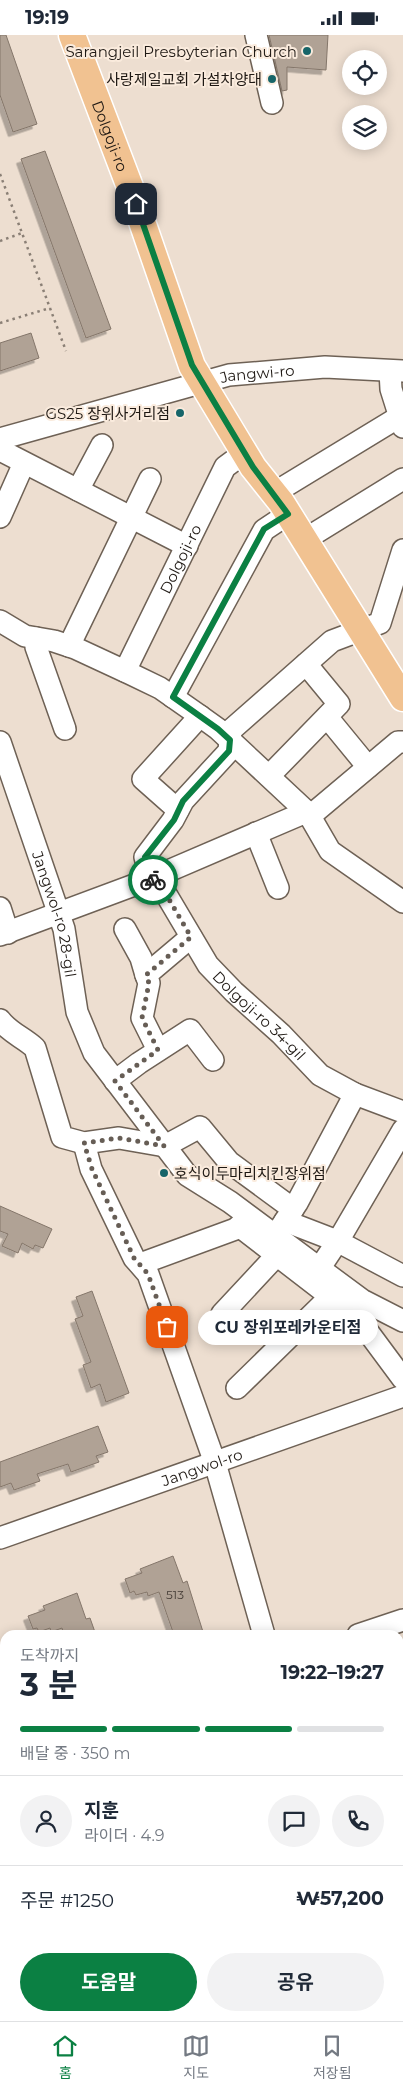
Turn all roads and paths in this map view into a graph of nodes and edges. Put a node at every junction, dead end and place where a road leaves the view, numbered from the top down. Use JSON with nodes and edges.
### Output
{"nodes":[{"id":1,"x":72,"y":35,"type":"edge"},
{"id":2,"x":256,"y":35,"type":"edge"},
{"id":3,"x":272,"y":103,"type":"dead end"},
{"id":4,"x":0,"y":174,"type":"edge"},
{"id":5,"x":22,"y":233,"type":"junction"},
{"id":6,"x":0,"y":241,"type":"edge"},
{"id":7,"x":50,"y":308,"type":"junction"},
{"id":8,"x":0,"y":323,"type":"edge"},
{"id":9,"x":66,"y":351,"type":"dead end"},
{"id":10,"x":396,"y":371,"type":"edge"},
{"id":11,"x":201,"y":383,"type":"junction"},
{"id":12,"x":401,"y":422,"type":"edge"},
{"id":13,"x":0,"y":439,"type":"edge"},
{"id":14,"x":102,"y":445,"type":"dead end"},
{"id":15,"x":0,"y":450,"type":"edge"},
{"id":16,"x":244,"y":453,"type":"junction"},
{"id":17,"x":24,"y":463,"type":"junction"},
{"id":18,"x":150,"y":479,"type":"dead end"},
{"id":19,"x":403,"y":479,"type":"edge"},
{"id":20,"x":78,"y":491,"type":"junction"},
{"id":21,"x":281,"y":504,"type":"junction"},
{"id":22,"x":0,"y":517,"type":"edge"},
{"id":23,"x":131,"y":518,"type":"junction"},
{"id":24,"x":304,"y":540,"type":"junction"},
{"id":25,"x":187,"y":546,"type":"junction"},
{"id":26,"x":403,"y":550,"type":"edge"},
{"id":27,"x":0,"y":621,"type":"edge"},
{"id":28,"x":362,"y":630,"type":"junction"},
{"id":29,"x":36,"y":638,"type":"junction"},
{"id":30,"x":69,"y":646,"type":"junction"},
{"id":31,"x":306,"y":664,"type":"junction"},
{"id":32,"x":125,"y":671,"type":"junction"},
{"id":33,"x":173,"y":697,"type":"junction"},
{"id":34,"x":403,"y":698,"type":"edge"},
{"id":35,"x":333,"y":711,"type":"junction"},
{"id":36,"x":200,"y":716,"type":"junction"},
{"id":37,"x":65,"y":729,"type":"dead end"},
{"id":38,"x":230,"y":740,"type":"junction"},
{"id":39,"x":0,"y":742,"type":"edge"},
{"id":40,"x":403,"y":742,"type":"edge"},
{"id":41,"x":368,"y":767,"type":"junction"},
{"id":42,"x":269,"y":776,"type":"junction"},
{"id":43,"x":8,"y":785,"type":"edge"},
{"id":44,"x":178,"y":811,"type":"junction"},
{"id":45,"x":308,"y":813,"type":"junction"},
{"id":46,"x":256,"y":833,"type":"junction"},
{"id":47,"x":151,"y":879,"type":"junction"},
{"id":48,"x":278,"y":888,"type":"dead end"},
{"id":49,"x":403,"y":903,"type":"edge"},
{"id":50,"x":0,"y":909,"type":"edge"},
{"id":51,"x":59,"y":913,"type":"junction"},
{"id":52,"x":125,"y":929,"type":"dead end"},
{"id":53,"x":4,"y":934,"type":"edge"},
{"id":54,"x":191,"y":937,"type":"junction"},
{"id":55,"x":146,"y":975,"type":"junction"},
{"id":56,"x":0,"y":1020,"type":"edge"},
{"id":57,"x":158,"y":1050,"type":"junction"},
{"id":58,"x":212,"y":1060,"type":"dead end"},
{"id":59,"x":115,"y":1081,"type":"junction"},
{"id":60,"x":355,"y":1094,"type":"junction"},
{"id":61,"x":403,"y":1112,"type":"edge"},
{"id":62,"x":403,"y":1129,"type":"edge"},
{"id":63,"x":84,"y":1143,"type":"junction"},
{"id":64,"x":164,"y":1146,"type":"junction"},
{"id":65,"x":397,"y":1154,"type":"edge"},
{"id":66,"x":187,"y":1175,"type":"junction"},
{"id":67,"x":241,"y":1227,"type":"junction"},
{"id":68,"x":282,"y":1230,"type":"junction"},
{"id":69,"x":337,"y":1241,"type":"junction"},
{"id":70,"x":140,"y":1264,"type":"junction"},
{"id":71,"x":319,"y":1269,"type":"junction"},
{"id":72,"x":403,"y":1276,"type":"edge"},
{"id":73,"x":330,"y":1298,"type":"junction"},
{"id":74,"x":222,"y":1314,"type":"dead end"},
{"id":75,"x":403,"y":1321,"type":"edge"},
{"id":76,"x":403,"y":1379,"type":"edge"},
{"id":77,"x":237,"y":1389,"type":"dead end"},
{"id":78,"x":403,"y":1396,"type":"edge"},
{"id":79,"x":215,"y":1463,"type":"junction"},
{"id":80,"x":0,"y":1538,"type":"edge"},
{"id":81,"x":403,"y":1620,"type":"edge"},
{"id":82,"x":263,"y":1630,"type":"edge"},
{"id":83,"x":373,"y":1630,"type":"edge"}],
"edges":[{"from":1,"to":11,"type":"main road","name":"Dolgoji-ro"},
{"from":2,"to":3,"type":"street"},
{"from":4,"to":5,"type":"path"},
{"from":5,"to":6,"type":"path"},
{"from":5,"to":7,"type":"path"},
{"from":7,"to":8,"type":"path"},
{"from":7,"to":9,"type":"path"},
{"from":10,"to":11,"type":"street","name":"Jangwi-ro"},
{"from":10,"to":12,"type":"street"},
{"from":11,"to":13,"type":"street","name":"Jangwi-ro"},
{"from":11,"to":16,"type":"main road","name":"Dolgoji-ro"},
{"from":12,"to":21,"type":"street"},
{"from":14,"to":20,"type":"street"},
{"from":15,"to":17,"type":"street"},
{"from":16,"to":21,"type":"main road","name":"Dolgoji-ro"},
{"from":16,"to":25,"type":"street","name":"Dolgoji-ro"},
{"from":17,"to":20,"type":"street"},
{"from":17,"to":22,"type":"street"},
{"from":18,"to":23,"type":"street"},
{"from":19,"to":24,"type":"street"},
{"from":20,"to":23,"type":"street"},
{"from":21,"to":24,"type":"main road","name":"Dolgoji-ro"},
{"from":21,"to":33,"type":"street"},
{"from":23,"to":25,"type":"street"},
{"from":23,"to":30,"type":"street"},
{"from":24,"to":28,"type":"main road","name":"Dolgoji-ro"},
{"from":25,"to":32,"type":"street","name":"Dolgoji-ro"},
{"from":26,"to":28,"type":"street"},
{"from":27,"to":29,"type":"street"},
{"from":28,"to":31,"type":"street"},
{"from":28,"to":34,"type":"main road","name":"Dolgoji-ro"},
{"from":29,"to":30,"type":"street"},
{"from":29,"to":37,"type":"street"},
{"from":30,"to":32,"type":"street"},
{"from":31,"to":35,"type":"street"},
{"from":31,"to":38,"type":"street"},
{"from":32,"to":33,"type":"street"},
{"from":33,"to":36,"type":"street"},
{"from":35,"to":41,"type":"street"},
{"from":35,"to":42,"type":"street"},
{"from":36,"to":38,"type":"street"},
{"from":36,"to":44,"type":"street"},
{"from":38,"to":42,"type":"street"},
{"from":38,"to":44,"type":"street"},
{"from":39,"to":43,"type":"street","name":"Jangwol-ro 28-gil"},
{"from":40,"to":41,"type":"street"},
{"from":41,"to":45,"type":"street"},
{"from":42,"to":45,"type":"street"},
{"from":43,"to":51,"type":"street","name":"Jangwol-ro 28-gil"},
{"from":44,"to":47,"type":"street"},
{"from":45,"to":46,"type":"street"},
{"from":45,"to":49,"type":"street"},
{"from":46,"to":47,"type":"street"},
{"from":46,"to":48,"type":"street"},
{"from":47,"to":51,"type":"street"},
{"from":47,"to":54,"type":"street","name":"Dolgoji-ro 34-gil"},
{"from":50,"to":53,"type":"street"},
{"from":51,"to":53,"type":"street"},
{"from":51,"to":59,"type":"street","name":"Jangwol-ro 28-gil"},
{"from":52,"to":55,"type":"street"},
{"from":54,"to":55,"type":"street"},
{"from":54,"to":60,"type":"street","name":"Dolgoji-ro 34-gil"},
{"from":55,"to":57,"type":"street"},
{"from":56,"to":63,"type":"street"},
{"from":57,"to":58,"type":"street"},
{"from":57,"to":59,"type":"street"},
{"from":59,"to":64,"type":"street","name":"Jangwol-ro 28-gil"},
{"from":60,"to":61,"type":"street","name":"Dolgoji-ro 34-gil"},
{"from":60,"to":68,"type":"street"},
{"from":62,"to":65,"type":"street"},
{"from":63,"to":64,"type":"street"},
{"from":63,"to":70,"type":"street"},
{"from":64,"to":66,"type":"street","name":"Jangwol-ro 28-gil"},
{"from":64,"to":68,"type":"street"},
{"from":65,"to":69,"type":"street"},
{"from":66,"to":67,"type":"street"},
{"from":66,"to":68,"type":"street","name":"Jangwol-ro 28-gil"},
{"from":67,"to":68,"type":"street"},
{"from":67,"to":70,"type":"street"},
{"from":68,"to":69,"type":"street"},
{"from":68,"to":71,"type":"street","name":"Jangwol-ro 28-gil"},
{"from":68,"to":73,"type":"street"},
{"from":68,"to":74,"type":"street"},
{"from":69,"to":71,"type":"street"},
{"from":69,"to":72,"type":"street"},
{"from":70,"to":79,"type":"street"},
{"from":71,"to":75,"type":"street","name":"Jangwol-ro 28-gil"},
{"from":73,"to":76,"type":"street"},
{"from":73,"to":77,"type":"street"},
{"from":78,"to":79,"type":"street","name":"Jangwol-ro"},
{"from":79,"to":80,"type":"street","name":"Jangwol-ro"},
{"from":79,"to":82,"type":"street"},
{"from":81,"to":83,"type":"street"}]}
